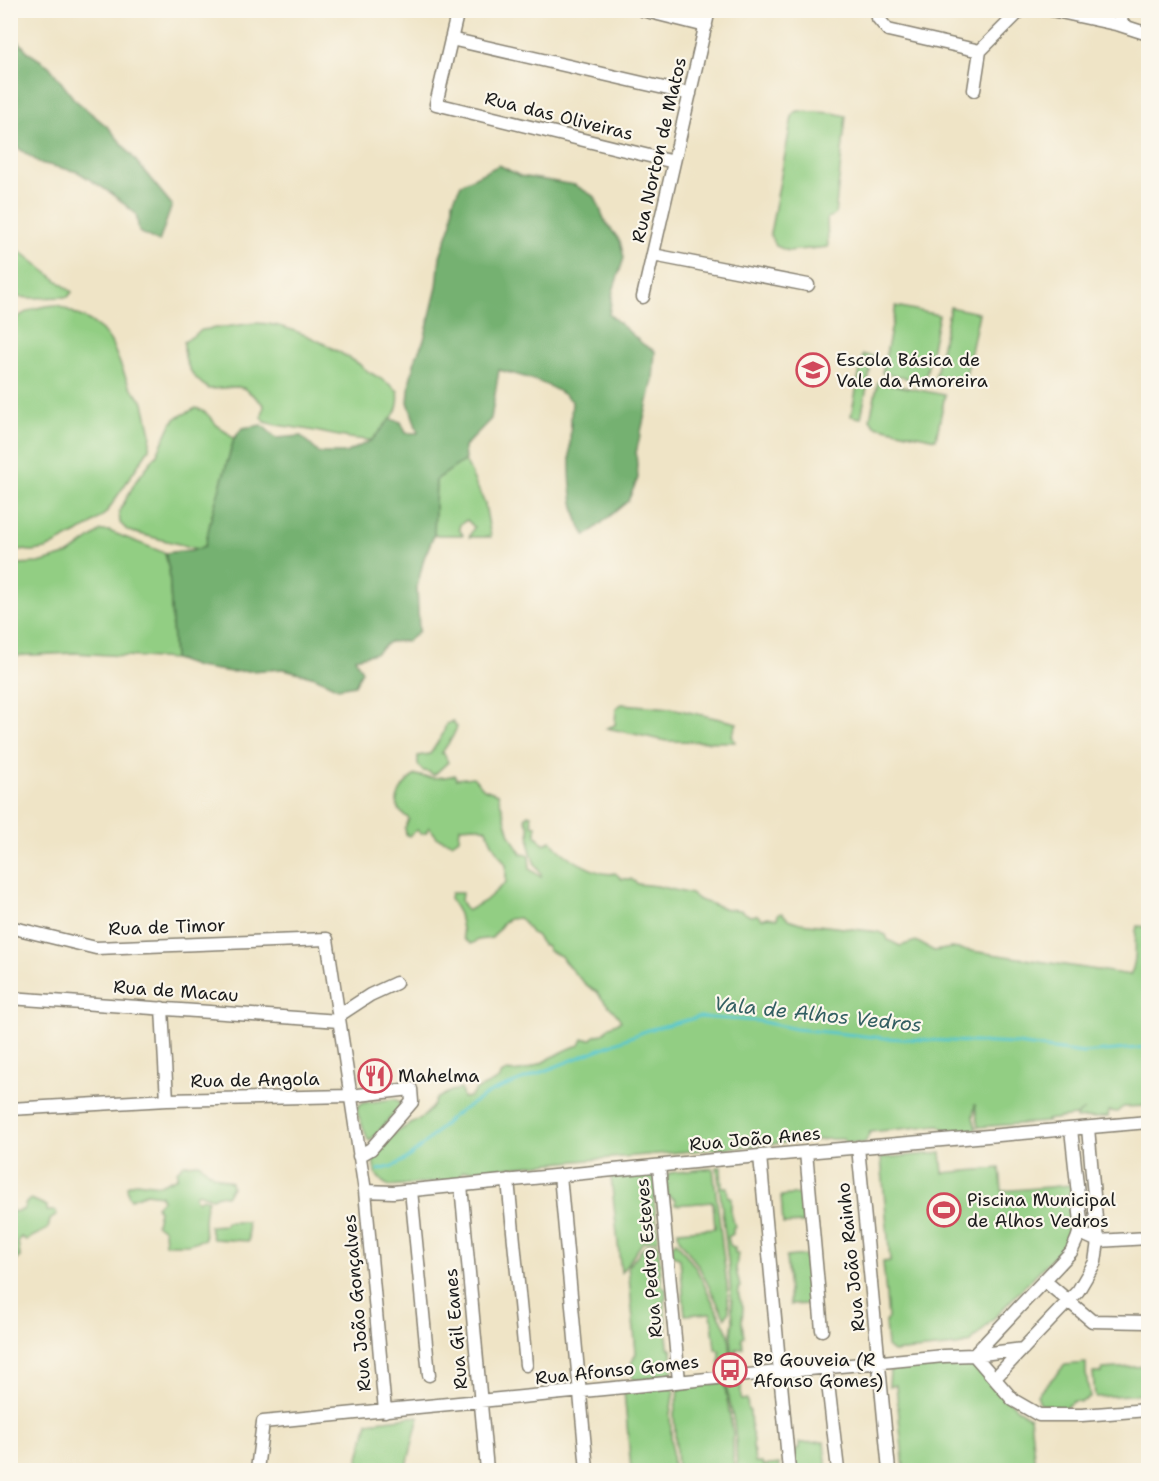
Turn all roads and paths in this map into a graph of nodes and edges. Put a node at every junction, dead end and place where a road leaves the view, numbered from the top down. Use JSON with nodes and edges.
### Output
{"nodes":[{"id":1,"x":458,"y":10,"type":"edge"},
{"id":2,"x":642,"y":10,"type":"edge"},
{"id":3,"x":709,"y":10,"type":"edge"},
{"id":4,"x":880,"y":10,"type":"edge"},
{"id":5,"x":1021,"y":10,"type":"edge"},
{"id":6,"x":1051,"y":10,"type":"edge"},
{"id":7,"x":1123,"y":10,"type":"edge"},
{"id":8,"x":1120,"y":25,"type":"junction"},
{"id":9,"x":706,"y":26,"type":"junction"},
{"id":10,"x":1149,"y":34,"type":"edge"},
{"id":11,"x":451,"y":39,"type":"junction"},
{"id":12,"x":980,"y":51,"type":"junction"},
{"id":13,"x":974,"y":90,"type":"dead end"},
{"id":14,"x":690,"y":94,"type":"junction"},
{"id":15,"x":674,"y":162,"type":"junction"},
{"id":16,"x":653,"y":255,"type":"junction"},
{"id":17,"x":808,"y":285,"type":"dead end"},
{"id":18,"x":643,"y":297,"type":"dead end"},
{"id":19,"x":10,"y":927,"type":"edge"},
{"id":20,"x":327,"y":939,"type":"joint"},
{"id":21,"x":396,"y":983,"type":"dead end"},
{"id":22,"x":10,"y":998,"type":"edge"},
{"id":23,"x":162,"y":1008,"type":"junction"},
{"id":24,"x":339,"y":1019,"type":"junction"},
{"id":25,"x":350,"y":1096,"type":"junction"},
{"id":26,"x":167,"y":1100,"type":"junction"},
{"id":27,"x":10,"y":1109,"type":"edge"},
{"id":28,"x":1149,"y":1122,"type":"edge"},
{"id":29,"x":1088,"y":1128,"type":"junction"},
{"id":30,"x":1071,"y":1129,"type":"junction"},
{"id":31,"x":858,"y":1148,"type":"junction"},
{"id":32,"x":806,"y":1152,"type":"junction"},
{"id":33,"x":760,"y":1155,"type":"junction"},
{"id":34,"x":359,"y":1156,"type":"junction"},
{"id":35,"x":659,"y":1166,"type":"junction"},
{"id":36,"x":560,"y":1175,"type":"junction"},
{"id":37,"x":508,"y":1180,"type":"junction"},
{"id":38,"x":461,"y":1185,"type":"junction"},
{"id":39,"x":411,"y":1190,"type":"junction"},
{"id":40,"x":365,"y":1191,"type":"junction"},
{"id":41,"x":1080,"y":1233,"type":"junction"},
{"id":42,"x":1149,"y":1238,"type":"edge"},
{"id":43,"x":1098,"y":1241,"type":"junction"},
{"id":44,"x":1045,"y":1281,"type":"junction"},
{"id":45,"x":1067,"y":1301,"type":"junction"},
{"id":46,"x":1149,"y":1322,"type":"edge"},
{"id":47,"x":822,"y":1330,"type":"dead end"},
{"id":48,"x":1023,"y":1349,"type":"junction"},
{"id":49,"x":974,"y":1355,"type":"junction"},
{"id":50,"x":879,"y":1361,"type":"junction"},
{"id":51,"x":526,"y":1365,"type":"dead end"},
{"id":52,"x":826,"y":1366,"type":"junction"},
{"id":53,"x":780,"y":1371,"type":"junction"},
{"id":54,"x":429,"y":1375,"type":"dead end"},
{"id":55,"x":995,"y":1378,"type":"junction"},
{"id":56,"x":679,"y":1381,"type":"junction"},
{"id":57,"x":580,"y":1391,"type":"junction"},
{"id":58,"x":481,"y":1402,"type":"junction"},
{"id":59,"x":1149,"y":1410,"type":"edge"},
{"id":60,"x":385,"y":1412,"type":"junction"},
{"id":61,"x":257,"y":1470,"type":"edge"},
{"id":62,"x":487,"y":1470,"type":"edge"},
{"id":63,"x":587,"y":1470,"type":"edge"},
{"id":64,"x":789,"y":1470,"type":"edge"},
{"id":65,"x":838,"y":1470,"type":"edge"},
{"id":66,"x":889,"y":1470,"type":"edge"}],
"edges":[{"from":1,"to":11,"type":"street"},
{"from":2,"to":9,"type":"street"},
{"from":3,"to":9,"type":"street","name":"Rua Norton de Matos"},
{"from":4,"to":12,"type":"street"},
{"from":5,"to":12,"type":"street"},
{"from":6,"to":8,"type":"street"},
{"from":7,"to":8,"type":"street"},
{"from":8,"to":10,"type":"street"},
{"from":9,"to":14,"type":"street","name":"Rua Norton de Matos"},
{"from":11,"to":14,"type":"street"},
{"from":11,"to":15,"type":"street","name":"Rua das Oliveiras"},
{"from":12,"to":13,"type":"street"},
{"from":14,"to":15,"type":"street","name":"Rua Norton de Matos"},
{"from":15,"to":16,"type":"street","name":"Rua Norton de Matos"},
{"from":16,"to":17,"type":"street"},
{"from":16,"to":18,"type":"street","name":"Rua Norton de Matos"},
{"from":19,"to":20,"type":"street","name":"Rua de Timor"},
{"from":20,"to":24,"type":"street","name":"Rua João Gonçalves"},
{"from":21,"to":24,"type":"street"},
{"from":22,"to":23,"type":"street","name":"Rua de Macau"},
{"from":23,"to":24,"type":"street","name":"Rua de Macau"},
{"from":23,"to":26,"type":"street"},
{"from":24,"to":25,"type":"street","name":"Rua João Gonçalves"},
{"from":25,"to":26,"type":"street","name":"Rua de Angola"},
{"from":25,"to":34,"type":"street","name":"Rua João Gonçalves"},
{"from":25,"to":34,"type":"street","name":"Rua de Angola"},
{"from":26,"to":27,"type":"street","name":"Rua de Angola"},
{"from":28,"to":29,"type":"street","name":"Rua João Anes"},
{"from":29,"to":30,"type":"street","name":"Rua João Anes"},
{"from":29,"to":43,"type":"street"},
{"from":30,"to":31,"type":"street","name":"Rua João Anes"},
{"from":30,"to":41,"type":"street"},
{"from":31,"to":32,"type":"street","name":"Rua João Anes"},
{"from":31,"to":50,"type":"street","name":"Rua João Rainho"},
{"from":32,"to":33,"type":"street","name":"Rua João Anes"},
{"from":32,"to":47,"type":"street"},
{"from":33,"to":35,"type":"street","name":"Rua João Anes"},
{"from":33,"to":53,"type":"street"},
{"from":34,"to":40,"type":"street","name":"Rua João Gonçalves"},
{"from":35,"to":36,"type":"street","name":"Rua João Anes"},
{"from":35,"to":56,"type":"street","name":"Rua Pedro Esteves"},
{"from":36,"to":37,"type":"street","name":"Rua João Anes"},
{"from":36,"to":57,"type":"street"},
{"from":37,"to":38,"type":"street","name":"Rua João Anes"},
{"from":37,"to":51,"type":"street"},
{"from":38,"to":39,"type":"street","name":"Rua João Anes"},
{"from":38,"to":58,"type":"street","name":"Rua Gil Eanes"},
{"from":39,"to":40,"type":"street","name":"Rua João Anes"},
{"from":39,"to":54,"type":"street"},
{"from":40,"to":60,"type":"street","name":"Rua João Gonçalves"},
{"from":41,"to":43,"type":"street"},
{"from":41,"to":44,"type":"street"},
{"from":42,"to":43,"type":"street"},
{"from":43,"to":45,"type":"street"},
{"from":44,"to":45,"type":"street"},
{"from":44,"to":49,"type":"street"},
{"from":45,"to":46,"type":"street"},
{"from":45,"to":48,"type":"street"},
{"from":48,"to":49,"type":"street","name":"Rua Afonso Gomes"},
{"from":48,"to":55,"type":"street"},
{"from":49,"to":50,"type":"street","name":"Rua Afonso Gomes"},
{"from":49,"to":55,"type":"street"},
{"from":50,"to":52,"type":"street","name":"Rua Afonso Gomes"},
{"from":50,"to":66,"type":"street","name":"Rua João Rainho"},
{"from":52,"to":53,"type":"street","name":"Rua Afonso Gomes"},
{"from":52,"to":65,"type":"street"},
{"from":53,"to":56,"type":"street","name":"Rua Afonso Gomes"},
{"from":53,"to":64,"type":"street"},
{"from":55,"to":59,"type":"street"},
{"from":56,"to":57,"type":"street","name":"Rua Afonso Gomes"},
{"from":57,"to":58,"type":"street","name":"Rua Afonso Gomes"},
{"from":57,"to":63,"type":"street"},
{"from":58,"to":60,"type":"street","name":"Rua Afonso Gomes"},
{"from":58,"to":62,"type":"street","name":"Rua Gil Eanes"},
{"from":60,"to":61,"type":"street","name":"Rua Afonso Gomes"}]}
